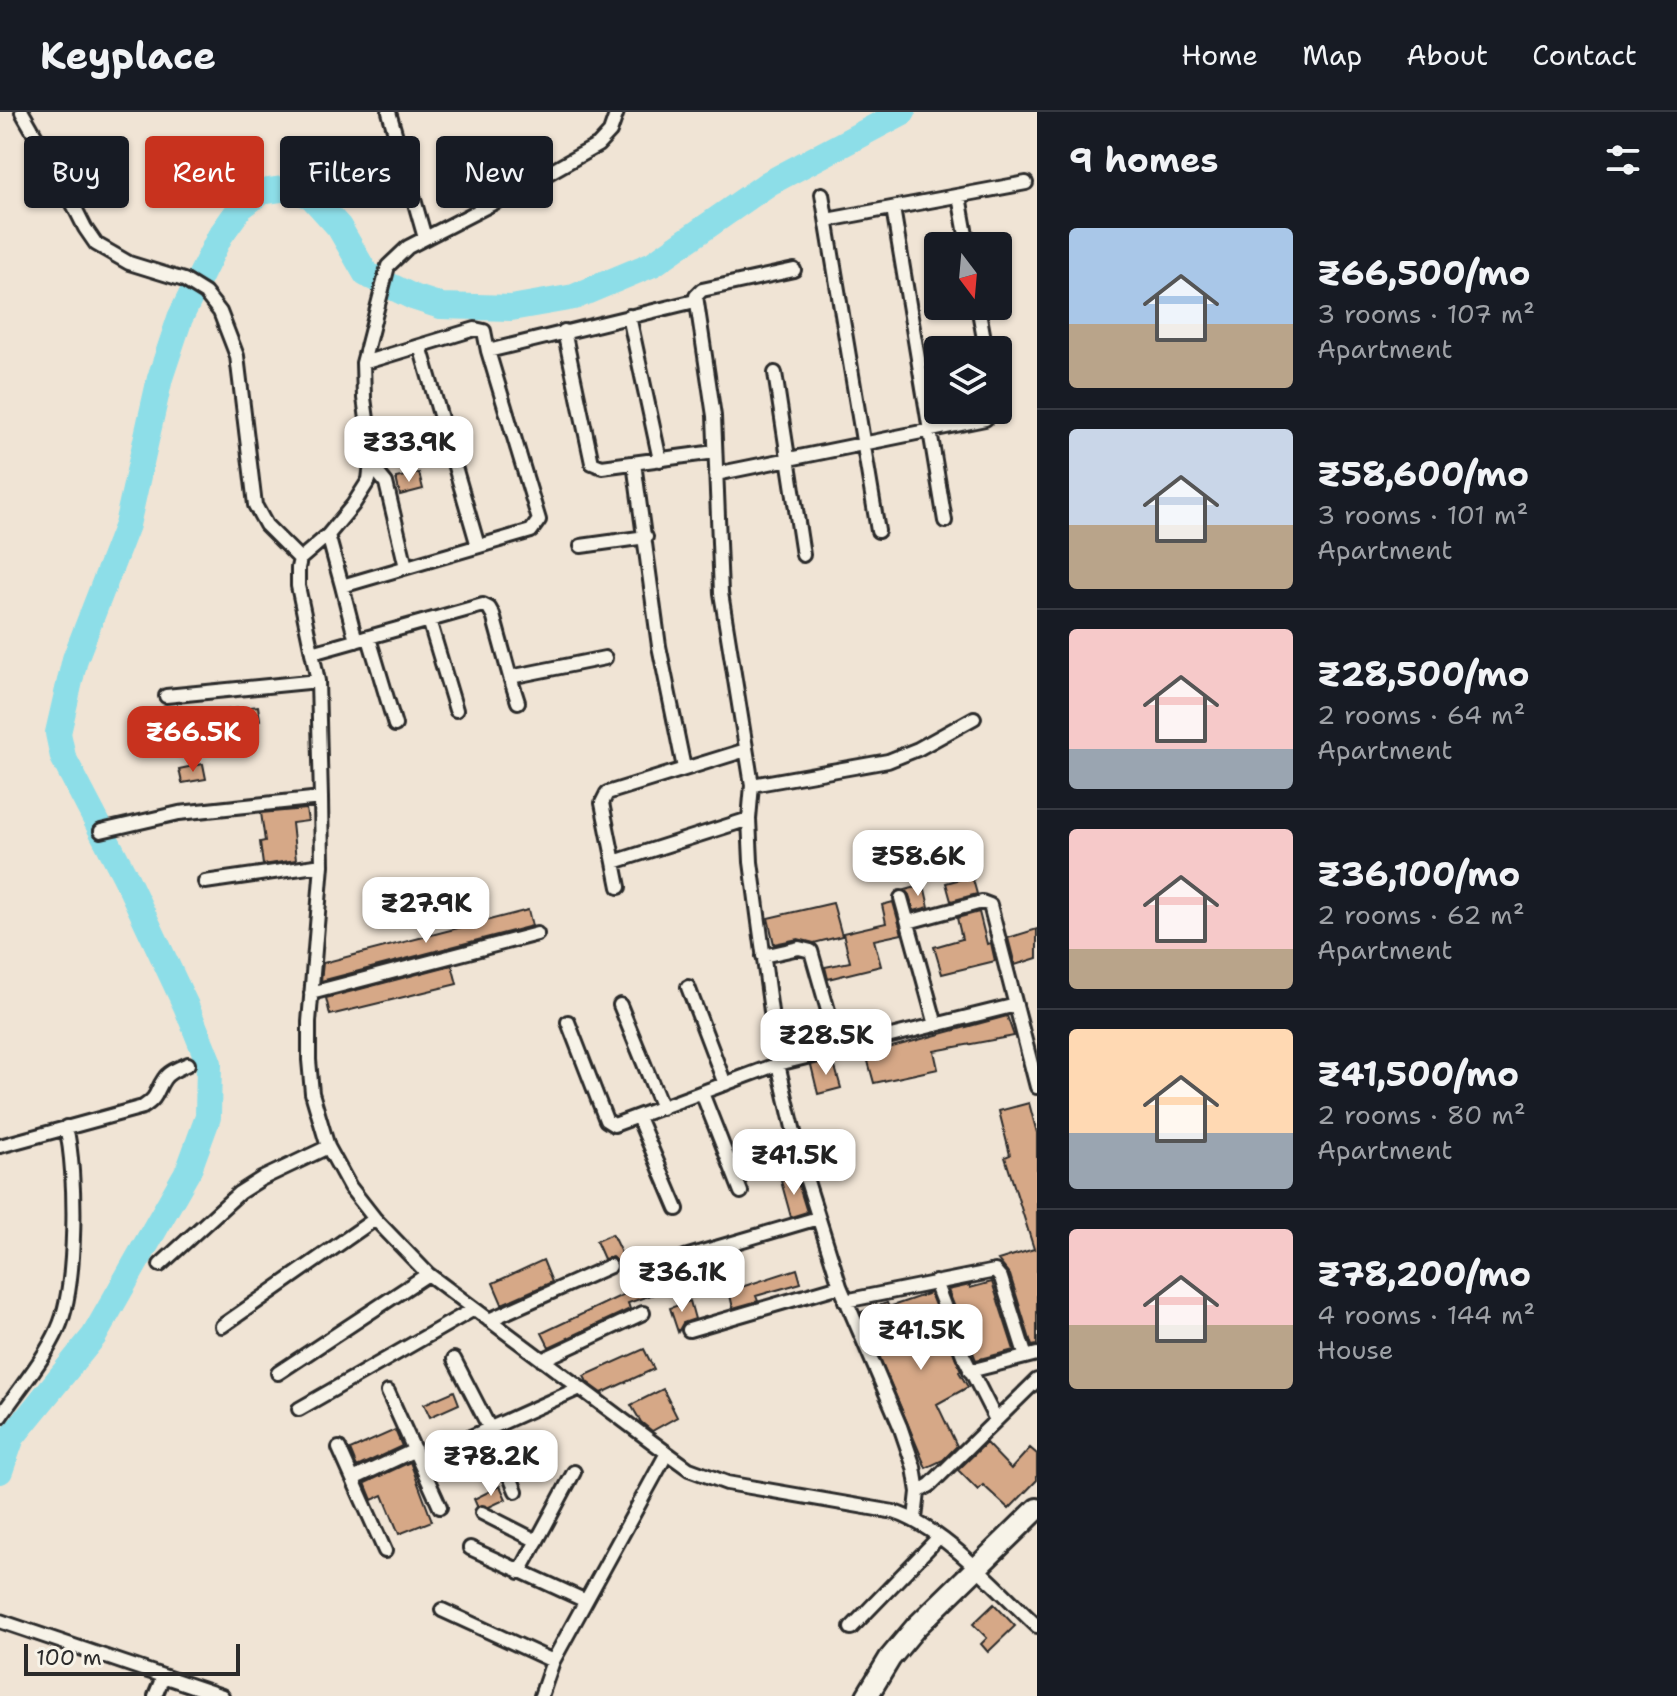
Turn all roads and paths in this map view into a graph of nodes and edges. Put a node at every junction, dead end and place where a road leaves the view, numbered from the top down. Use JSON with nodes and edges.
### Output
{"nodes":[{"id":1,"x":22,"y":112,"type":"edge"},
{"id":2,"x":389,"y":112,"type":"edge"},
{"id":3,"x":617,"y":112,"type":"edge"},
{"id":4,"x":1026,"y":183,"type":"dead end"},
{"id":5,"x":822,"y":194,"type":"dead end"},
{"id":6,"x":959,"y":196,"type":"junction"},
{"id":7,"x":893,"y":208,"type":"junction"},
{"id":8,"x":827,"y":220,"type":"junction"},
{"id":9,"x":965,"y":232,"type":"edge"},
{"id":10,"x":425,"y":238,"type":"junction"},
{"id":11,"x":794,"y":270,"type":"dead end"},
{"id":12,"x":695,"y":301,"type":"junction"},
{"id":13,"x":629,"y":316,"type":"junction"},
{"id":14,"x":564,"y":331,"type":"junction"},
{"id":15,"x":420,"y":346,"type":"junction"},
{"id":16,"x":488,"y":351,"type":"junction"},
{"id":17,"x":363,"y":363,"type":"junction"},
{"id":18,"x":775,"y":373,"type":"dead end"},
{"id":19,"x":962,"y":424,"type":"edge"},
{"id":20,"x":930,"y":431,"type":"junction"},
{"id":21,"x":864,"y":445,"type":"junction"},
{"id":22,"x":715,"y":452,"type":"junction"},
{"id":23,"x":660,"y":460,"type":"junction"},
{"id":24,"x":789,"y":460,"type":"junction"},
{"id":25,"x":634,"y":463,"type":"junction"},
{"id":26,"x":372,"y":466,"type":"junction"},
{"id":27,"x":716,"y":474,"type":"junction"},
{"id":28,"x":945,"y":521,"type":"dead end"},
{"id":29,"x":878,"y":531,"type":"dead end"},
{"id":30,"x":328,"y":535,"type":"junction"},
{"id":31,"x":646,"y":537,"type":"junction"},
{"id":32,"x":478,"y":546,"type":"junction"},
{"id":33,"x":581,"y":546,"type":"dead end"},
{"id":34,"x":803,"y":555,"type":"dead end"},
{"id":35,"x":300,"y":559,"type":"junction"},
{"id":36,"x":406,"y":567,"type":"junction"},
{"id":37,"x":342,"y":586,"type":"junction"},
{"id":38,"x":429,"y":620,"type":"junction"},
{"id":39,"x":362,"y":639,"type":"junction"},
{"id":40,"x":312,"y":653,"type":"junction"},
{"id":41,"x":605,"y":658,"type":"dead end"},
{"id":42,"x":510,"y":677,"type":"junction"},
{"id":43,"x":318,"y":681,"type":"junction"},
{"id":44,"x":166,"y":696,"type":"dead end"},
{"id":45,"x":518,"y":702,"type":"dead end"},
{"id":46,"x":456,"y":710,"type":"dead end"},
{"id":47,"x":974,"y":718,"type":"dead end"},
{"id":48,"x":395,"y":725,"type":"dead end"},
{"id":49,"x":746,"y":750,"type":"junction"},
{"id":50,"x":684,"y":768,"type":"junction"},
{"id":51,"x":752,"y":785,"type":"junction"},
{"id":52,"x":321,"y":798,"type":"junction"},
{"id":53,"x":749,"y":819,"type":"junction"},
{"id":54,"x":101,"y":831,"type":"dead end"},
{"id":55,"x":614,"y":862,"type":"junction"},
{"id":56,"x":322,"y":865,"type":"junction"},
{"id":57,"x":205,"y":882,"type":"dead end"},
{"id":58,"x":619,"y":887,"type":"dead end"},
{"id":59,"x":901,"y":898,"type":"dead end"},
{"id":60,"x":908,"y":922,"type":"junction"},
{"id":61,"x":537,"y":934,"type":"dead end"},
{"id":62,"x":763,"y":956,"type":"junction"},
{"id":63,"x":688,"y":987,"type":"dead end"},
{"id":64,"x":311,"y":993,"type":"junction"},
{"id":65,"x":620,"y":1005,"type":"dead end"},
{"id":66,"x":1016,"y":1005,"type":"junction"},
{"id":67,"x":568,"y":1022,"type":"dead end"},
{"id":68,"x":936,"y":1025,"type":"junction"},
{"id":69,"x":839,"y":1049,"type":"junction"},
{"id":70,"x":188,"y":1064,"type":"dead end"},
{"id":71,"x":778,"y":1064,"type":"junction"},
{"id":72,"x":725,"y":1084,"type":"junction"},
{"id":73,"x":1037,"y":1087,"type":"edge"},
{"id":74,"x":702,"y":1093,"type":"junction"},
{"id":75,"x":662,"y":1108,"type":"junction"},
{"id":76,"x":638,"y":1117,"type":"junction"},
{"id":77,"x":66,"y":1127,"type":"junction"},
{"id":78,"x":0,"y":1146,"type":"edge"},
{"id":79,"x":328,"y":1147,"type":"junction"},
{"id":80,"x":741,"y":1192,"type":"dead end"},
{"id":81,"x":677,"y":1209,"type":"dead end"},
{"id":82,"x":818,"y":1218,"type":"junction"},
{"id":83,"x":375,"y":1219,"type":"junction"},
{"id":84,"x":685,"y":1257,"type":"dead end"},
{"id":85,"x":160,"y":1265,"type":"dead end"},
{"id":86,"x":610,"y":1266,"type":"dead end"},
{"id":87,"x":428,"y":1274,"type":"junction"},
{"id":88,"x":935,"y":1282,"type":"junction"},
{"id":89,"x":840,"y":1286,"type":"junction"},
{"id":90,"x":845,"y":1301,"type":"junction"},
{"id":91,"x":474,"y":1309,"type":"junction"},
{"id":92,"x":643,"y":1313,"type":"dead end"},
{"id":93,"x":489,"y":1320,"type":"junction"},
{"id":94,"x":222,"y":1326,"type":"dead end"},
{"id":95,"x":689,"y":1330,"type":"dead end"},
{"id":96,"x":1032,"y":1356,"type":"edge"},
{"id":97,"x":454,"y":1359,"type":"dead end"},
{"id":98,"x":542,"y":1360,"type":"junction"},
{"id":99,"x":970,"y":1371,"type":"junction"},
{"id":100,"x":278,"y":1373,"type":"dead end"},
{"id":101,"x":1037,"y":1380,"type":"edge"},
{"id":102,"x":580,"y":1388,"type":"junction"},
{"id":103,"x":388,"y":1392,"type":"dead end"},
{"id":104,"x":299,"y":1409,"type":"dead end"},
{"id":105,"x":0,"y":1417,"type":"edge"},
{"id":106,"x":996,"y":1420,"type":"junction"},
{"id":107,"x":489,"y":1427,"type":"junction"},
{"id":108,"x":339,"y":1448,"type":"dead end"},
{"id":109,"x":667,"y":1453,"type":"junction"},
{"id":110,"x":417,"y":1455,"type":"junction"},
{"id":111,"x":574,"y":1472,"type":"dead end"},
{"id":112,"x":353,"y":1479,"type":"junction"},
{"id":113,"x":516,"y":1491,"type":"dead end"},
{"id":114,"x":918,"y":1492,"type":"junction"},
{"id":115,"x":440,"y":1507,"type":"dead end"},
{"id":116,"x":1037,"y":1509,"type":"edge"},
{"id":117,"x":482,"y":1513,"type":"dead end"},
{"id":118,"x":915,"y":1519,"type":"junction"},
{"id":119,"x":939,"y":1537,"type":"junction"},
{"id":120,"x":537,"y":1541,"type":"junction"},
{"id":121,"x":470,"y":1548,"type":"dead end"},
{"id":122,"x":385,"y":1551,"type":"dead end"},
{"id":123,"x":976,"y":1569,"type":"junction"},
{"id":124,"x":520,"y":1572,"type":"junction"},
{"id":125,"x":586,"y":1601,"type":"junction"},
{"id":126,"x":442,"y":1610,"type":"dead end"},
{"id":127,"x":1032,"y":1613,"type":"edge"},
{"id":128,"x":0,"y":1621,"type":"edge"},
{"id":129,"x":1037,"y":1626,"type":"edge"},
{"id":130,"x":851,"y":1628,"type":"dead end"},
{"id":131,"x":553,"y":1661,"type":"junction"},
{"id":132,"x":163,"y":1677,"type":"junction"},
{"id":133,"x":156,"y":1694,"type":"edge"},
{"id":134,"x":222,"y":1696,"type":"edge"},
{"id":135,"x":541,"y":1696,"type":"edge"},
{"id":136,"x":867,"y":1696,"type":"edge"}],
"edges":[{"from":1,"to":35,"type":"street"},
{"from":2,"to":10,"type":"street"},
{"from":3,"to":10,"type":"street"},
{"from":4,"to":6,"type":"street"},
{"from":5,"to":8,"type":"street"},
{"from":6,"to":7,"type":"street"},
{"from":6,"to":9,"type":"street"},
{"from":7,"to":8,"type":"street"},
{"from":7,"to":20,"type":"street"},
{"from":8,"to":21,"type":"street"},
{"from":10,"to":17,"type":"street"},
{"from":11,"to":12,"type":"street"},
{"from":12,"to":13,"type":"street"},
{"from":12,"to":22,"type":"street"},
{"from":13,"to":14,"type":"street"},
{"from":13,"to":23,"type":"street"},
{"from":14,"to":16,"type":"street"},
{"from":14,"to":25,"type":"street"},
{"from":15,"to":16,"type":"street"},
{"from":15,"to":17,"type":"street"},
{"from":15,"to":32,"type":"street"},
{"from":16,"to":32,"type":"street"},
{"from":17,"to":26,"type":"street"},
{"from":18,"to":24,"type":"street"},
{"from":19,"to":20,"type":"street"},
{"from":20,"to":21,"type":"street"},
{"from":20,"to":28,"type":"street"},
{"from":21,"to":24,"type":"street"},
{"from":21,"to":29,"type":"street"},
{"from":22,"to":23,"type":"street"},
{"from":22,"to":27,"type":"street"},
{"from":23,"to":25,"type":"street"},
{"from":24,"to":27,"type":"street"},
{"from":24,"to":34,"type":"street"},
{"from":25,"to":31,"type":"street"},
{"from":26,"to":30,"type":"street"},
{"from":26,"to":36,"type":"street"},
{"from":27,"to":49,"type":"street"},
{"from":30,"to":35,"type":"street"},
{"from":30,"to":37,"type":"street"},
{"from":31,"to":33,"type":"street"},
{"from":31,"to":50,"type":"street"},
{"from":32,"to":36,"type":"street"},
{"from":35,"to":40,"type":"street"},
{"from":36,"to":37,"type":"street"},
{"from":37,"to":39,"type":"street"},
{"from":38,"to":39,"type":"street"},
{"from":38,"to":42,"type":"street"},
{"from":38,"to":46,"type":"street"},
{"from":39,"to":40,"type":"street"},
{"from":39,"to":48,"type":"street"},
{"from":40,"to":43,"type":"street"},
{"from":41,"to":42,"type":"street"},
{"from":42,"to":45,"type":"street"},
{"from":43,"to":44,"type":"street"},
{"from":43,"to":52,"type":"street"},
{"from":47,"to":51,"type":"street"},
{"from":49,"to":50,"type":"street"},
{"from":49,"to":51,"type":"street"},
{"from":50,"to":55,"type":"street"},
{"from":51,"to":53,"type":"street"},
{"from":52,"to":54,"type":"street"},
{"from":52,"to":56,"type":"street"},
{"from":53,"to":55,"type":"street"},
{"from":53,"to":62,"type":"street"},
{"from":55,"to":58,"type":"street"},
{"from":56,"to":57,"type":"street"},
{"from":56,"to":64,"type":"street"},
{"from":59,"to":60,"type":"street"},
{"from":60,"to":66,"type":"street"},
{"from":60,"to":68,"type":"street"},
{"from":61,"to":64,"type":"street"},
{"from":62,"to":69,"type":"street"},
{"from":62,"to":71,"type":"street"},
{"from":63,"to":72,"type":"street"},
{"from":64,"to":79,"type":"street"},
{"from":65,"to":75,"type":"street"},
{"from":66,"to":68,"type":"street"},
{"from":66,"to":73,"type":"street"},
{"from":67,"to":76,"type":"street"},
{"from":68,"to":69,"type":"street"},
{"from":69,"to":71,"type":"street"},
{"from":70,"to":77,"type":"street"},
{"from":71,"to":72,"type":"street"},
{"from":71,"to":82,"type":"street"},
{"from":72,"to":74,"type":"street"},
{"from":74,"to":75,"type":"street"},
{"from":74,"to":80,"type":"street"},
{"from":75,"to":76,"type":"street"},
{"from":76,"to":81,"type":"street"},
{"from":77,"to":78,"type":"street"},
{"from":77,"to":105,"type":"street"},
{"from":79,"to":83,"type":"street"},
{"from":79,"to":85,"type":"street"},
{"from":82,"to":84,"type":"street"},
{"from":82,"to":89,"type":"street"},
{"from":83,"to":87,"type":"street"},
{"from":83,"to":94,"type":"street"},
{"from":86,"to":93,"type":"street"},
{"from":87,"to":91,"type":"street"},
{"from":87,"to":100,"type":"street"},
{"from":88,"to":90,"type":"street"},
{"from":88,"to":96,"type":"street"},
{"from":88,"to":99,"type":"street"},
{"from":89,"to":90,"type":"street"},
{"from":89,"to":95,"type":"street"},
{"from":90,"to":114,"type":"street"},
{"from":91,"to":93,"type":"street"},
{"from":91,"to":104,"type":"street"},
{"from":92,"to":98,"type":"street"},
{"from":93,"to":98,"type":"street"},
{"from":96,"to":99,"type":"street"},
{"from":97,"to":107,"type":"street"},
{"from":98,"to":102,"type":"street"},
{"from":99,"to":106,"type":"street"},
{"from":101,"to":106,"type":"street"},
{"from":102,"to":107,"type":"street"},
{"from":102,"to":109,"type":"street"},
{"from":103,"to":110,"type":"street"},
{"from":106,"to":114,"type":"street"},
{"from":107,"to":110,"type":"street"},
{"from":107,"to":113,"type":"street"},
{"from":108,"to":112,"type":"street"},
{"from":109,"to":118,"type":"street"},
{"from":109,"to":125,"type":"street"},
{"from":110,"to":112,"type":"street"},
{"from":110,"to":115,"type":"street"},
{"from":111,"to":120,"type":"street"},
{"from":112,"to":122,"type":"street"},
{"from":114,"to":118,"type":"street"},
{"from":116,"to":123,"type":"main road"},
{"from":117,"to":120,"type":"street"},
{"from":118,"to":119,"type":"street"},
{"from":119,"to":123,"type":"street"},
{"from":119,"to":130,"type":"street"},
{"from":120,"to":124,"type":"street"},
{"from":121,"to":124,"type":"street"},
{"from":123,"to":127,"type":"street"},
{"from":123,"to":136,"type":"main road"},
{"from":124,"to":125,"type":"street"},
{"from":125,"to":131,"type":"street"},
{"from":126,"to":131,"type":"street"},
{"from":127,"to":129,"type":"street"},
{"from":128,"to":132,"type":"street"},
{"from":131,"to":135,"type":"street"},
{"from":132,"to":133,"type":"street"},
{"from":132,"to":134,"type":"street"}]}
